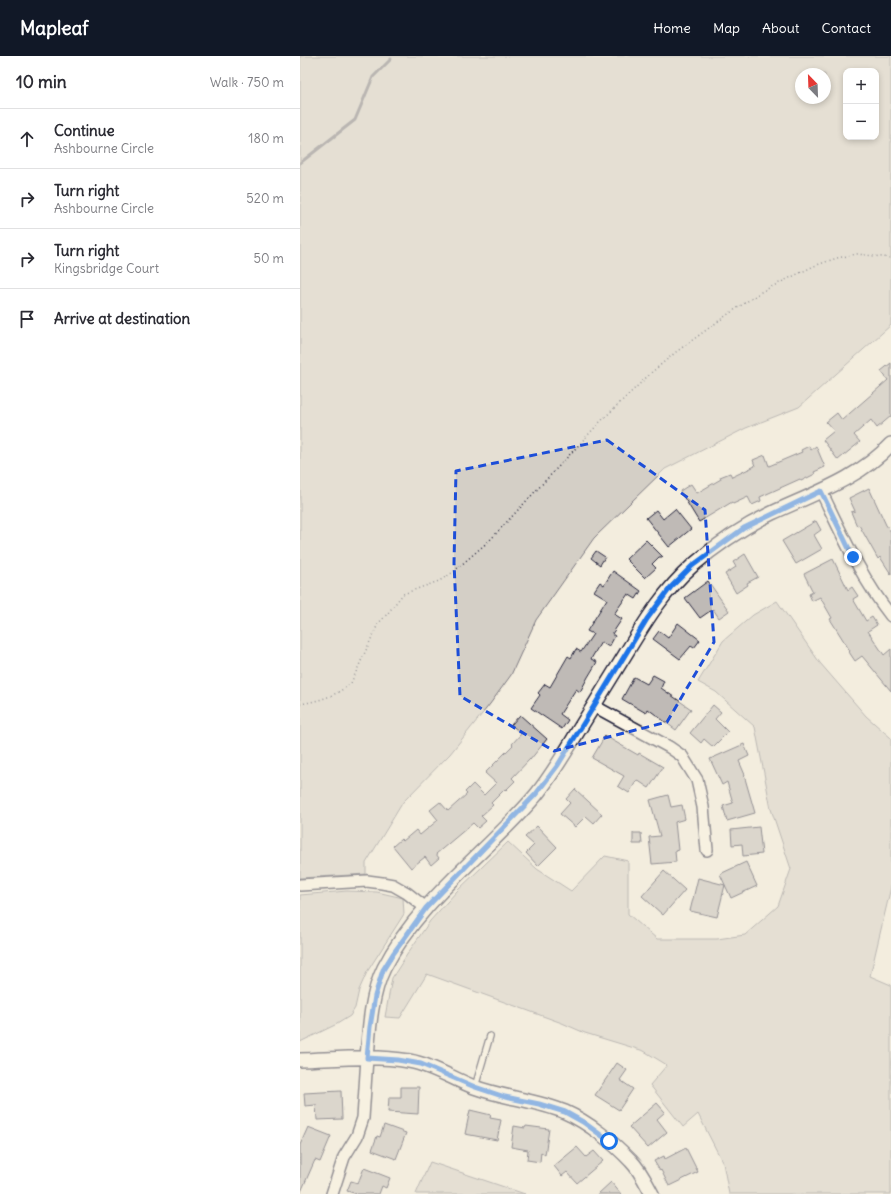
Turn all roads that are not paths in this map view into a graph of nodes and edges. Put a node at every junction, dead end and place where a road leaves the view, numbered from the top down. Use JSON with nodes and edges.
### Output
{"nodes":[{"id":1,"x":891,"y":444,"type":"edge"},
{"id":2,"x":821,"y":491,"type":"junction"},
{"id":3,"x":891,"y":616,"type":"edge"},
{"id":4,"x":594,"y":706,"type":"junction"},
{"id":5,"x":707,"y":850,"type":"dead end"},
{"id":6,"x":300,"y":885,"type":"edge"},
{"id":7,"x":426,"y":908,"type":"junction"},
{"id":8,"x":490,"y":1036,"type":"dead end"},
{"id":9,"x":367,"y":1058,"type":"junction"},
{"id":10,"x":300,"y":1060,"type":"edge"},
{"id":11,"x":475,"y":1087,"type":"junction"},
{"id":12,"x":332,"y":1194,"type":"edge"},
{"id":13,"x":652,"y":1194,"type":"edge"}],
"edges":[{"from":1,"to":2,"type":"street"},
{"from":2,"to":3,"type":"street"},
{"from":2,"to":4,"type":"street"},
{"from":4,"to":5,"type":"street"},
{"from":4,"to":7,"type":"street"},
{"from":6,"to":7,"type":"street"},
{"from":7,"to":9,"type":"street"},
{"from":8,"to":11,"type":"lane"},
{"from":9,"to":10,"type":"street"},
{"from":9,"to":11,"type":"street"},
{"from":9,"to":12,"type":"street"},
{"from":11,"to":13,"type":"street"}]}
